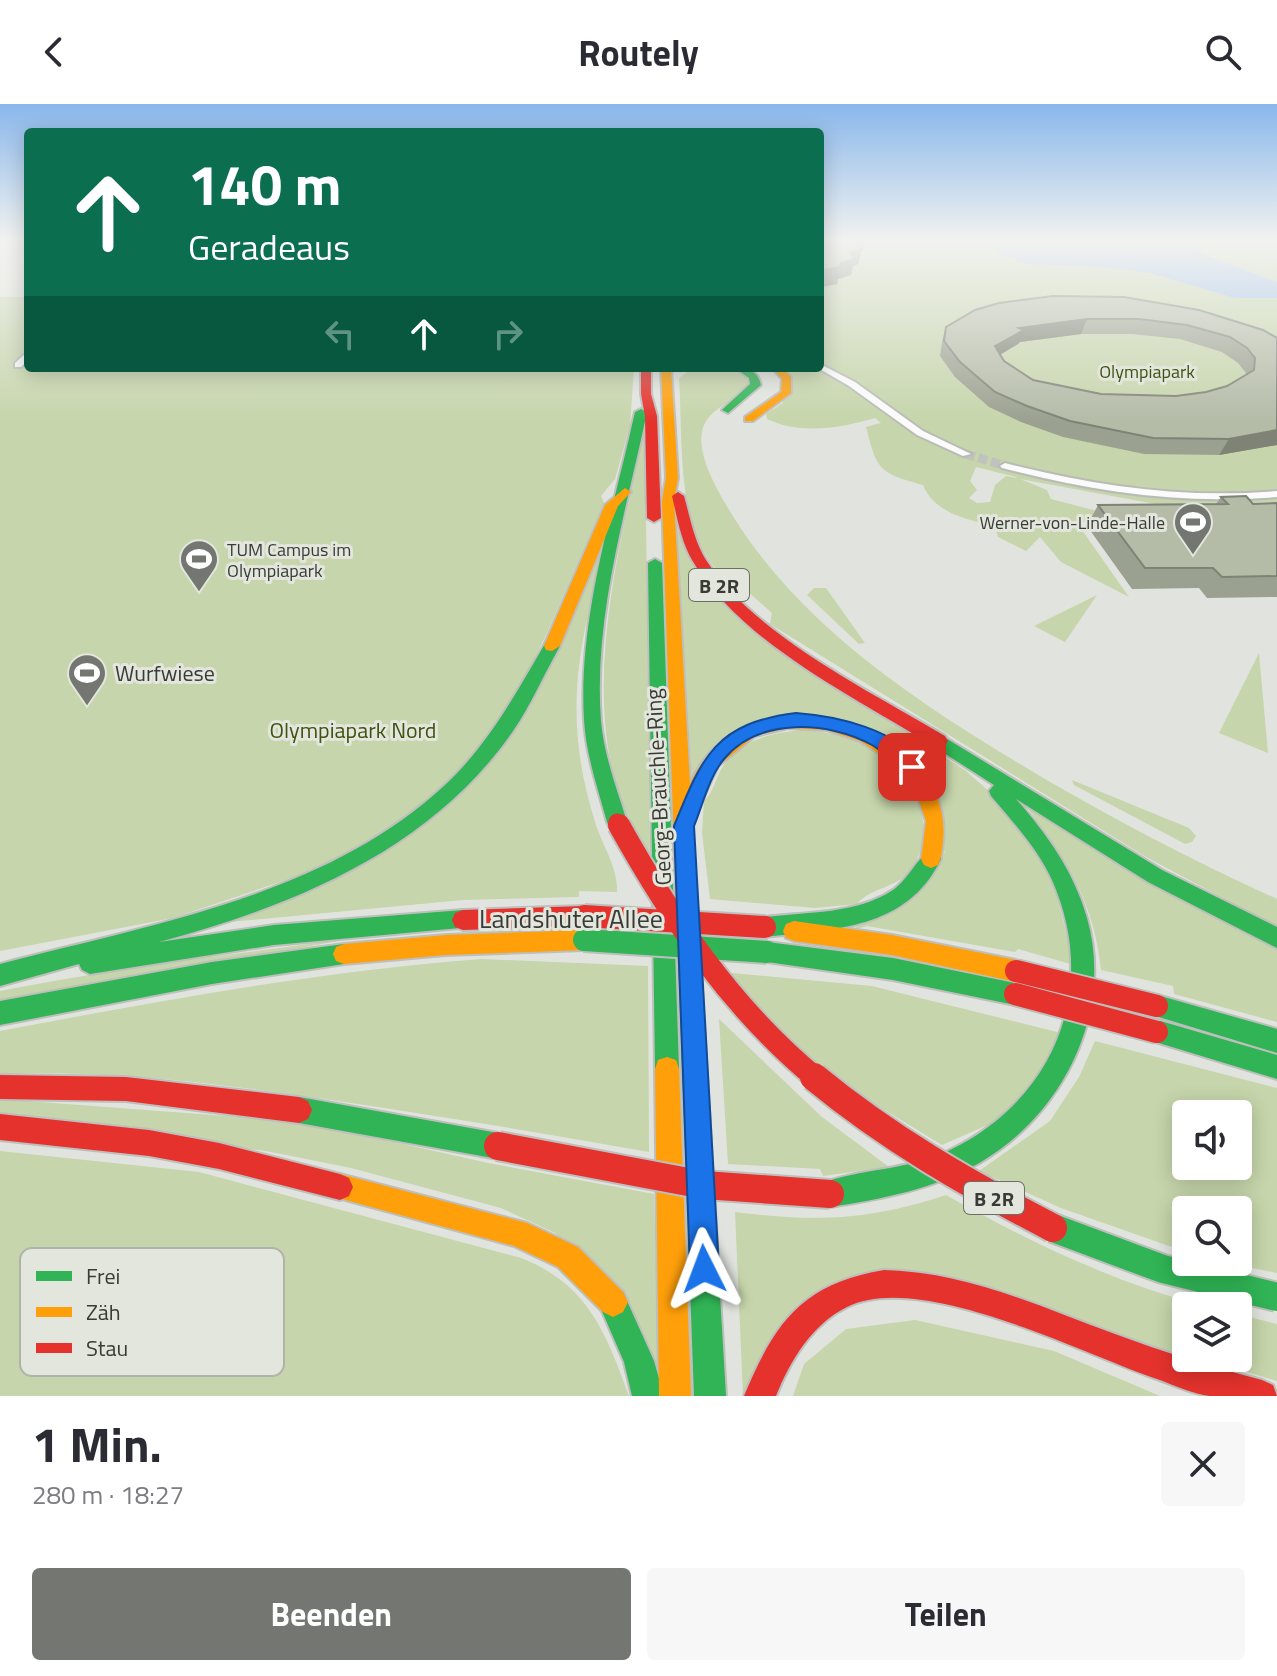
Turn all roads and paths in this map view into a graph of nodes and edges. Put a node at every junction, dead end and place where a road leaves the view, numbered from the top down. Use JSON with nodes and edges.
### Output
{"nodes":[{"id":1,"x":24,"y":360,"type":"edge"},
{"id":2,"x":18,"y":365,"type":"dead end"},
{"id":3,"x":824,"y":368,"type":"edge"},
{"id":4,"x":646,"y":372,"type":"edge"},
{"id":5,"x":666,"y":372,"type":"edge"},
{"id":6,"x":681,"y":372,"type":"edge"},
{"id":7,"x":746,"y":372,"type":"edge"},
{"id":8,"x":765,"y":372,"type":"edge"},
{"id":9,"x":781,"y":372,"type":"edge"},
{"id":10,"x":667,"y":387,"type":"junction"},
{"id":11,"x":768,"y":392,"type":"junction"},
{"id":12,"x":646,"y":394,"type":"junction"},
{"id":13,"x":966,"y":454,"type":"tunnel mouth"},
{"id":14,"x":1005,"y":466,"type":"tunnel mouth"},
{"id":15,"x":672,"y":478,"type":"junction"},
{"id":16,"x":625,"y":492,"type":"junction"},
{"id":17,"x":1277,"y":494,"type":"edge"},
{"id":18,"x":962,"y":756,"type":"junction"},
{"id":19,"x":684,"y":826,"type":"junction"},
{"id":20,"x":765,"y":927,"type":"junction"},
{"id":21,"x":1277,"y":938,"type":"edge"},
{"id":22,"x":0,"y":977,"type":"edge"},
{"id":23,"x":0,"y":1013,"type":"edge"},
{"id":24,"x":1277,"y":1041,"type":"edge"},
{"id":25,"x":1277,"y":1067,"type":"edge"},
{"id":26,"x":0,"y":1087,"type":"edge"},
{"id":27,"x":0,"y":1127,"type":"edge"},
{"id":28,"x":1277,"y":1297,"type":"edge"},
{"id":29,"x":648,"y":1396,"type":"edge"},
{"id":30,"x":675,"y":1396,"type":"edge"},
{"id":31,"x":710,"y":1396,"type":"edge"},
{"id":32,"x":760,"y":1396,"type":"edge"},
{"id":33,"x":1262,"y":1396,"type":"edge"}],
"edges":[{"from":1,"to":2,"type":"street"},
{"from":3,"to":13,"type":"street"},
{"from":4,"to":12,"type":"highway","name":"Georg-Brauchle-Ring","number":"B 2R"},
{"from":5,"to":10,"type":"highway","name":"Georg-Brauchle-Ring","number":"B 2R"},
{"from":6,"to":10,"type":"highway"},
{"from":7,"to":11,"type":"highway"},
{"from":8,"to":11,"type":"highway"},
{"from":9,"to":11,"type":"highway"},
{"from":10,"to":15,"type":"highway","name":"Georg-Brauchle-Ring","number":"B 2R"},
{"from":12,"to":16,"type":"highway","number":"B 2R"},
{"from":12,"to":30,"type":"highway","name":"Georg-Brauchle-Ring"},
{"from":14,"to":17,"type":"street"},
{"from":15,"to":18,"type":"highway","number":"B 2R"},
{"from":15,"to":19,"type":"highway","name":"Georg-Brauchle-Ring"},
{"from":16,"to":22,"type":"highway"},
{"from":16,"to":28,"type":"highway","number":"B 2R","bridge":true},
{"from":18,"to":21,"type":"highway","number":"B 2R"},
{"from":18,"to":26,"type":"highway","bridge":true},
{"from":19,"to":20,"type":"highway"},
{"from":19,"to":31,"type":"highway","name":"Georg-Brauchle-Ring"},
{"from":20,"to":22,"type":"highway","name":"Landshuter Allee","bridge":true},
{"from":20,"to":24,"type":"highway","name":"Landshuter Allee","bridge":true},
{"from":23,"to":25,"type":"highway","name":"Landshuter Allee","bridge":true},
{"from":27,"to":29,"type":"highway"},
{"from":32,"to":33,"type":"highway"}]}
